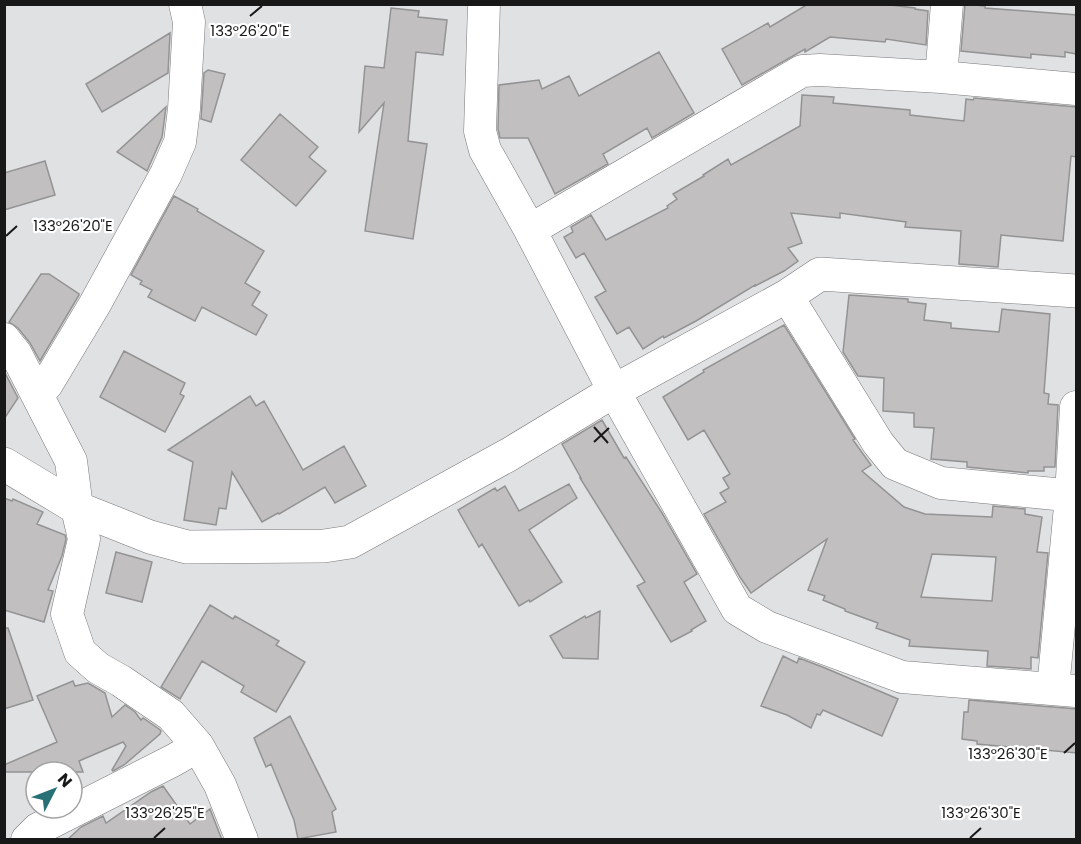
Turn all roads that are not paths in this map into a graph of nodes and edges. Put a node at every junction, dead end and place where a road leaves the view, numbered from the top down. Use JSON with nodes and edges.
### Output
{"nodes":[{"id":1,"x":185,"y":4,"type":"edge"},
{"id":2,"x":484,"y":4,"type":"edge"},
{"id":3,"x":946,"y":4,"type":"edge"},
{"id":4,"x":941,"y":77,"type":"junction"},
{"id":5,"x":1077,"y":89,"type":"edge"},
{"id":6,"x":530,"y":230,"type":"junction"},
{"id":7,"x":1077,"y":291,"type":"edge"},
{"id":8,"x":787,"y":296,"type":"junction"},
{"id":9,"x":4,"y":339,"type":"edge"},
{"id":10,"x":614,"y":391,"type":"junction"},
{"id":11,"x":38,"y":394,"type":"junction"},
{"id":12,"x":1077,"y":407,"type":"edge"},
{"id":13,"x":4,"y":464,"type":"edge"},
{"id":14,"x":1074,"y":496,"type":"edge"},
{"id":15,"x":77,"y":508,"type":"junction"},
{"id":16,"x":1065,"y":690,"type":"edge"},
{"id":17,"x":198,"y":746,"type":"junction"},
{"id":18,"x":4,"y":836,"type":"edge"},
{"id":19,"x":9,"y":840,"type":"edge"},
{"id":20,"x":27,"y":840,"type":"edge"},
{"id":21,"x":242,"y":840,"type":"edge"}],
"edges":[{"from":1,"to":11,"type":"street"},
{"from":2,"to":6,"type":"street"},
{"from":3,"to":4,"type":"street"},
{"from":4,"to":5,"type":"street"},
{"from":4,"to":6,"type":"street"},
{"from":6,"to":10,"type":"street"},
{"from":7,"to":8,"type":"street"},
{"from":8,"to":10,"type":"street"},
{"from":8,"to":14,"type":"street"},
{"from":9,"to":11,"type":"street"},
{"from":10,"to":15,"type":"street"},
{"from":10,"to":16,"type":"street"},
{"from":11,"to":15,"type":"street"},
{"from":12,"to":14,"type":"street"},
{"from":13,"to":15,"type":"street"},
{"from":14,"to":16,"type":"street"},
{"from":15,"to":17,"type":"street"},
{"from":17,"to":20,"type":"street"},
{"from":17,"to":21,"type":"street"},
{"from":18,"to":19,"type":"street"}]}
